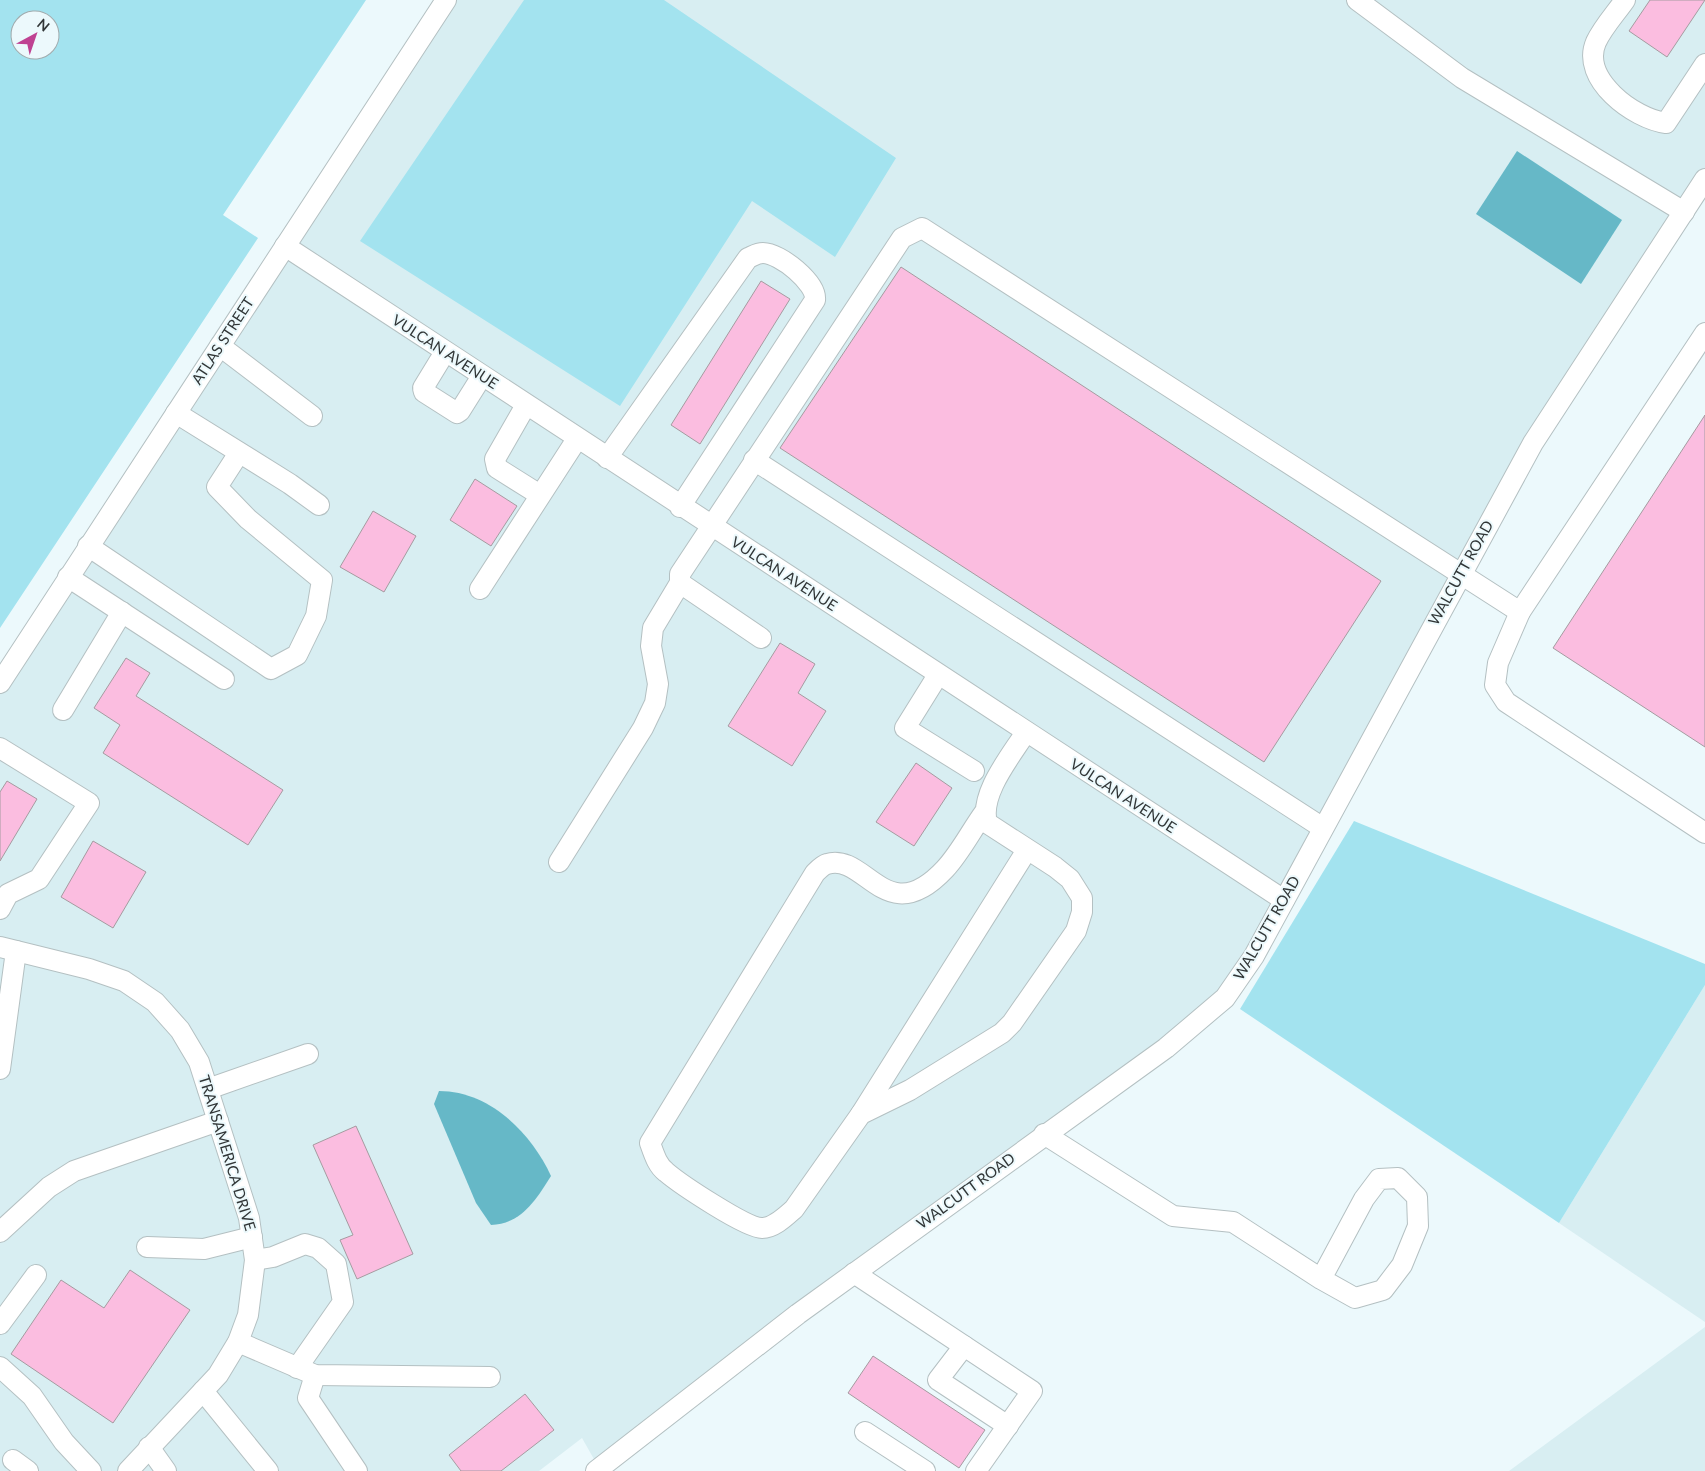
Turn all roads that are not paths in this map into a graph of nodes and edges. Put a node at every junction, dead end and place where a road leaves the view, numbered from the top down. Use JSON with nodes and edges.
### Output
{"nodes":[{"id":1,"x":446,"y":0,"type":"edge"},
{"id":2,"x":1357,"y":0,"type":"edge"},
{"id":3,"x":1625,"y":0,"type":"edge"},
{"id":4,"x":1705,"y":64,"type":"edge"},
{"id":5,"x":1705,"y":180,"type":"edge"},
{"id":6,"x":1684,"y":212,"type":"junction"},
{"id":7,"x":286,"y":246,"type":"junction"},
{"id":8,"x":1705,"y":333,"type":"edge"},
{"id":9,"x":220,"y":346,"type":"junction"},
{"id":10,"x":445,"y":352,"type":"junction"},
{"id":11,"x":482,"y":376,"type":"junction"},
{"id":12,"x":526,"y":405,"type":"junction"},
{"id":13,"x":176,"y":413,"type":"junction"},
{"id":14,"x":312,"y":416,"type":"dead end"},
{"id":15,"x":577,"y":439,"type":"junction"},
{"id":16,"x":239,"y":453,"type":"junction"},
{"id":17,"x":606,"y":458,"type":"junction"},
{"id":18,"x":754,"y":460,"type":"junction"},
{"id":19,"x":540,"y":495,"type":"junction"},
{"id":20,"x":319,"y":505,"type":"dead end"},
{"id":21,"x":680,"y":506,"type":"junction"},
{"id":22,"x":711,"y":526,"type":"junction"},
{"id":23,"x":88,"y":546,"type":"junction"},
{"id":24,"x":1460,"y":575,"type":"junction"},
{"id":25,"x":68,"y":577,"type":"junction"},
{"id":26,"x":680,"y":583,"type":"junction"},
{"id":27,"x":480,"y":589,"type":"dead end"},
{"id":28,"x":122,"y":612,"type":"junction"},
{"id":29,"x":1520,"y":612,"type":"junction"},
{"id":30,"x":761,"y":638,"type":"dead end"},
{"id":31,"x":938,"y":675,"type":"junction"},
{"id":32,"x":224,"y":679,"type":"dead end"},
{"id":33,"x":0,"y":683,"type":"edge"},
{"id":34,"x":63,"y":710,"type":"dead end"},
{"id":35,"x":1026,"y":732,"type":"junction"},
{"id":36,"x":0,"y":748,"type":"edge"},
{"id":37,"x":974,"y":770,"type":"dead end"},
{"id":38,"x":984,"y":813,"type":"junction"},
{"id":39,"x":1323,"y":828,"type":"junction"},
{"id":40,"x":1705,"y":833,"type":"edge"},
{"id":41,"x":1027,"y":850,"type":"junction"},
{"id":42,"x":559,"y":862,"type":"dead end"},
{"id":43,"x":1284,"y":900,"type":"junction"},
{"id":44,"x":0,"y":909,"type":"edge"},
{"id":45,"x":8,"y":949,"type":"edge"},
{"id":46,"x":308,"y":1054,"type":"dead end"},
{"id":47,"x":0,"y":1069,"type":"edge"},
{"id":48,"x":208,"y":1089,"type":"junction"},
{"id":49,"x":861,"y":1114,"type":"junction"},
{"id":50,"x":218,"y":1121,"type":"junction"},
{"id":51,"x":1044,"y":1134,"type":"junction"},
{"id":52,"x":0,"y":1232,"type":"edge"},
{"id":53,"x":252,"y":1237,"type":"junction"},
{"id":54,"x":147,"y":1247,"type":"dead end"},
{"id":55,"x":256,"y":1260,"type":"junction"},
{"id":56,"x":854,"y":1273,"type":"junction"},
{"id":57,"x":36,"y":1275,"type":"dead end"},
{"id":58,"x":1321,"y":1279,"type":"junction"},
{"id":59,"x":0,"y":1324,"type":"edge"},
{"id":60,"x":238,"y":1342,"type":"junction"},
{"id":61,"x":964,"y":1346,"type":"junction"},
{"id":62,"x":0,"y":1368,"type":"edge"},
{"id":63,"x":306,"y":1372,"type":"junction"},
{"id":64,"x":490,"y":1377,"type":"dead end"},
{"id":65,"x":203,"y":1391,"type":"junction"},
{"id":66,"x":1008,"y":1426,"type":"junction"},
{"id":67,"x":865,"y":1432,"type":"dead end"},
{"id":68,"x":149,"y":1447,"type":"junction"},
{"id":69,"x":91,"y":1471,"type":"edge"},
{"id":70,"x":128,"y":1471,"type":"edge"},
{"id":71,"x":166,"y":1471,"type":"edge"},
{"id":72,"x":268,"y":1471,"type":"edge"},
{"id":73,"x":357,"y":1471,"type":"edge"},
{"id":74,"x":596,"y":1471,"type":"edge"},
{"id":75,"x":925,"y":1471,"type":"edge"},
{"id":76,"x":976,"y":1471,"type":"edge"}],
"edges":[{"from":1,"to":7,"type":"street","name":"ATLAS STREET"},
{"from":2,"to":6,"type":"street"},
{"from":3,"to":4,"type":"street"},
{"from":5,"to":6,"type":"street","name":"WALCUTT ROAD"},
{"from":6,"to":24,"type":"street","name":"WALCUTT ROAD"},
{"from":7,"to":9,"type":"street","name":"ATLAS STREET"},
{"from":7,"to":10,"type":"street","name":"VULCAN AVENUE"},
{"from":8,"to":29,"type":"street"},
{"from":9,"to":13,"type":"street","name":"ATLAS STREET"},
{"from":9,"to":14,"type":"street"},
{"from":10,"to":11,"type":"street","name":"VULCAN AVENUE"},
{"from":10,"to":11,"type":"street"},
{"from":11,"to":12,"type":"street","name":"VULCAN AVENUE"},
{"from":12,"to":15,"type":"street","name":"VULCAN AVENUE"},
{"from":12,"to":19,"type":"street"},
{"from":13,"to":16,"type":"street"},
{"from":13,"to":23,"type":"street","name":"ATLAS STREET"},
{"from":15,"to":17,"type":"street","name":"VULCAN AVENUE"},
{"from":15,"to":19,"type":"street"},
{"from":16,"to":20,"type":"street"},
{"from":16,"to":23,"type":"street"},
{"from":17,"to":21,"type":"street","name":"VULCAN AVENUE"},
{"from":17,"to":21,"type":"street"},
{"from":18,"to":22,"type":"street"},
{"from":18,"to":24,"type":"street"},
{"from":18,"to":39,"type":"street"},
{"from":19,"to":27,"type":"street"},
{"from":21,"to":22,"type":"street","name":"VULCAN AVENUE"},
{"from":22,"to":26,"type":"street"},
{"from":22,"to":31,"type":"street","name":"VULCAN AVENUE"},
{"from":23,"to":25,"type":"street","name":"ATLAS STREET"},
{"from":24,"to":29,"type":"street"},
{"from":24,"to":39,"type":"street","name":"WALCUTT ROAD"},
{"from":25,"to":28,"type":"street"},
{"from":25,"to":33,"type":"street","name":"ATLAS STREET"},
{"from":26,"to":30,"type":"street"},
{"from":26,"to":42,"type":"street"},
{"from":28,"to":32,"type":"street"},
{"from":28,"to":34,"type":"street"},
{"from":29,"to":40,"type":"street"},
{"from":31,"to":35,"type":"street","name":"VULCAN AVENUE"},
{"from":31,"to":37,"type":"street"},
{"from":35,"to":38,"type":"street"},
{"from":35,"to":43,"type":"street","name":"VULCAN AVENUE"},
{"from":36,"to":44,"type":"street"},
{"from":38,"to":41,"type":"street"},
{"from":38,"to":49,"type":"street"},
{"from":39,"to":43,"type":"street","name":"WALCUTT ROAD"},
{"from":41,"to":49,"type":"street"},
{"from":41,"to":49,"type":"street"},
{"from":43,"to":51,"type":"street","name":"WALCUTT ROAD"},
{"from":45,"to":47,"type":"street"},
{"from":45,"to":48,"type":"street","name":"TRANSAMERICA DRIVE"},
{"from":46,"to":48,"type":"street"},
{"from":48,"to":50,"type":"street","name":"TRANSAMERICA DRIVE"},
{"from":50,"to":52,"type":"street"},
{"from":50,"to":53,"type":"street","name":"TRANSAMERICA DRIVE"},
{"from":51,"to":56,"type":"street","name":"WALCUTT ROAD"},
{"from":51,"to":58,"type":"street"},
{"from":53,"to":54,"type":"street"},
{"from":53,"to":55,"type":"street","name":"TRANSAMERICA DRIVE"},
{"from":55,"to":60,"type":"street","name":"TRANSAMERICA DRIVE"},
{"from":55,"to":63,"type":"street"},
{"from":56,"to":61,"type":"street"},
{"from":56,"to":74,"type":"street","name":"WALCUTT ROAD"},
{"from":57,"to":59,"type":"street"},
{"from":58,"to":58,"type":"street"},
{"from":60,"to":63,"type":"street"},
{"from":60,"to":65,"type":"street","name":"TRANSAMERICA DRIVE"},
{"from":61,"to":66,"type":"street"},
{"from":61,"to":66,"type":"street"},
{"from":62,"to":69,"type":"street"},
{"from":63,"to":64,"type":"street"},
{"from":63,"to":73,"type":"street"},
{"from":65,"to":68,"type":"street","name":"TRANSAMERICA DRIVE"},
{"from":65,"to":72,"type":"street"},
{"from":66,"to":76,"type":"street"},
{"from":67,"to":75,"type":"street"},
{"from":68,"to":70,"type":"street","name":"TRANSAMERICA DRIVE"},
{"from":68,"to":71,"type":"street"}]}
